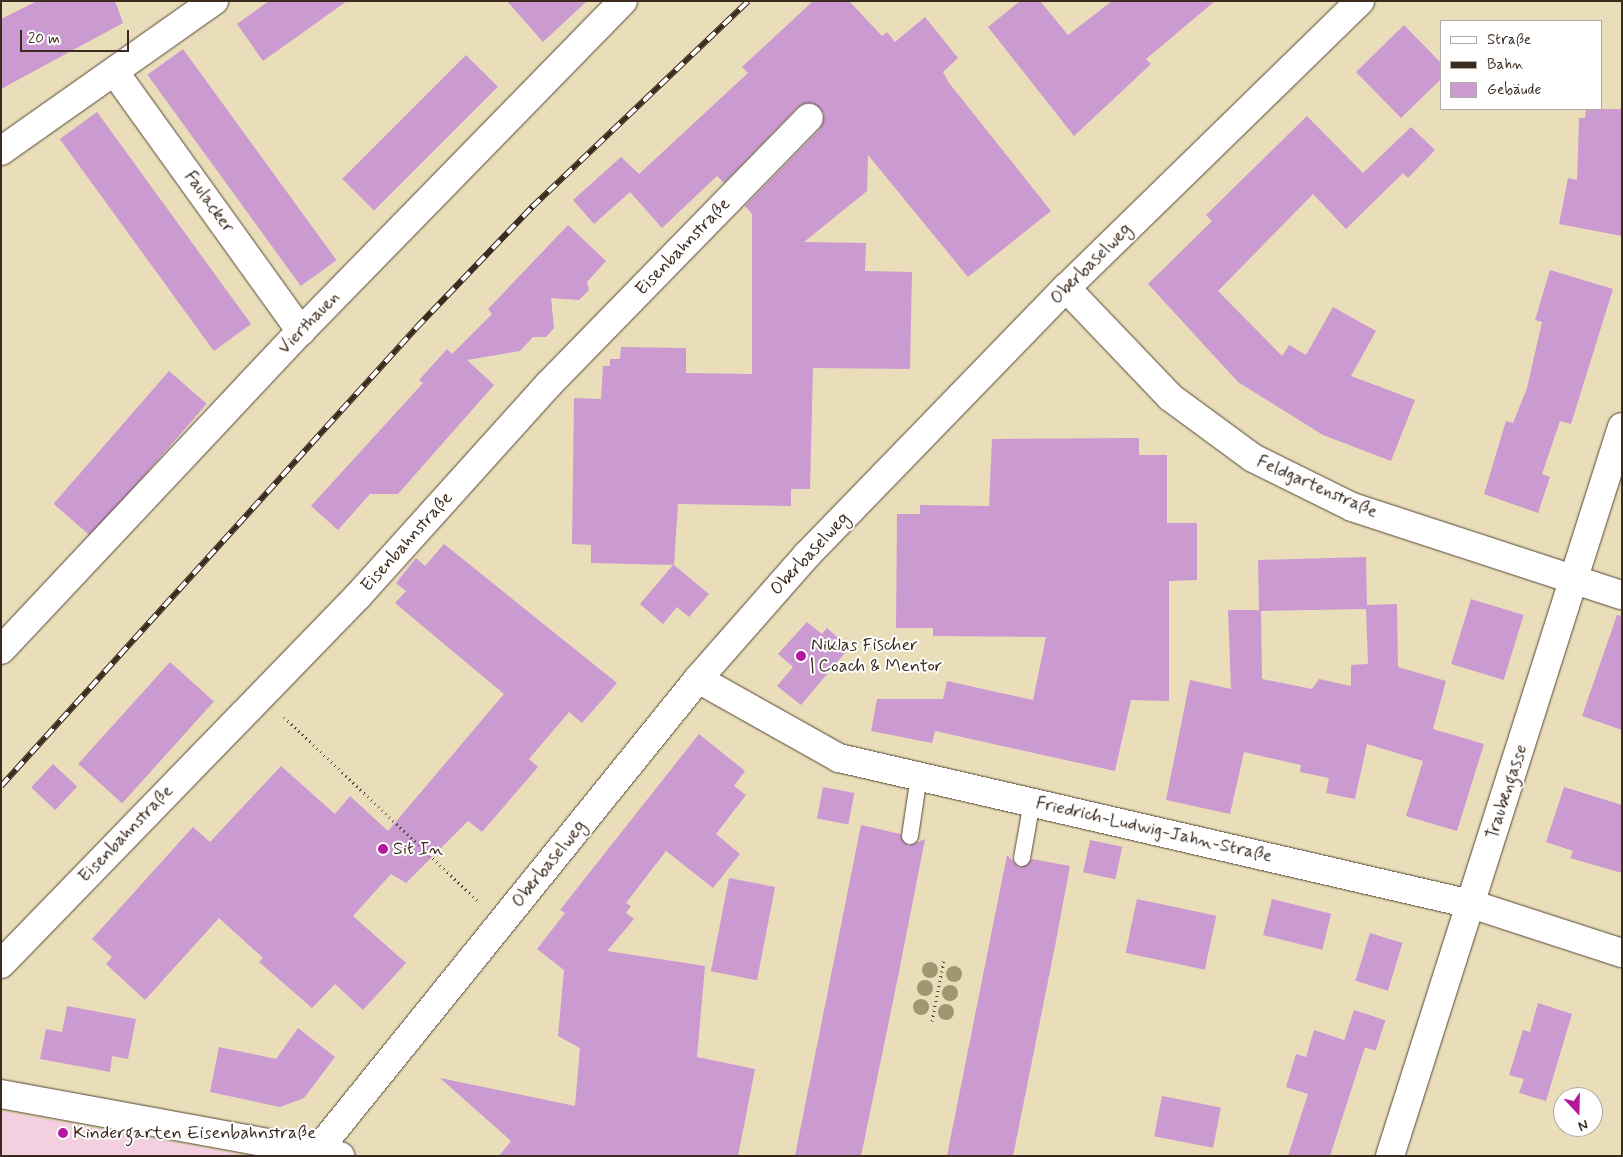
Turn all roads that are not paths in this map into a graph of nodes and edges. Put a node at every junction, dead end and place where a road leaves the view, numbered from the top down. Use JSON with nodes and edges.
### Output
{"nodes":[{"id":1,"x":214,"y":1,"type":"edge"},
{"id":2,"x":623,"y":1,"type":"edge"},
{"id":3,"x":1360,"y":1,"type":"edge"},
{"id":4,"x":116,"y":74,"type":"junction"},
{"id":5,"x":809,"y":118,"type":"dead end"},
{"id":6,"x":1,"y":151,"type":"edge"},
{"id":7,"x":1066,"y":288,"type":"junction"},
{"id":8,"x":301,"y":331,"type":"junction"},
{"id":9,"x":1622,"y":427,"type":"edge"},
{"id":10,"x":1574,"y":578,"type":"junction"},
{"id":11,"x":1622,"y":595,"type":"edge"},
{"id":12,"x":1,"y":650,"type":"edge"},
{"id":13,"x":698,"y":679,"type":"junction"},
{"id":14,"x":919,"y":776,"type":"junction"},
{"id":15,"x":1032,"y":802,"type":"junction"},
{"id":16,"x":910,"y":836,"type":"dead end"},
{"id":17,"x":1022,"y":858,"type":"dead end"},
{"id":18,"x":1471,"y":904,"type":"junction"},
{"id":19,"x":1622,"y":953,"type":"edge"},
{"id":20,"x":1,"y":964,"type":"edge"},
{"id":21,"x":1,"y":1094,"type":"edge"},
{"id":22,"x":323,"y":1154,"type":"edge"},
{"id":23,"x":1390,"y":1156,"type":"edge"}],
"edges":[{"from":1,"to":4,"type":"street"},
{"from":2,"to":8,"type":"street","name":"Vierthauen"},
{"from":3,"to":7,"type":"street","name":"Oberbaselweg"},
{"from":4,"to":6,"type":"street"},
{"from":4,"to":8,"type":"street","name":"Faulacker"},
{"from":5,"to":20,"type":"street","name":"Eisenbahnstraße"},
{"from":7,"to":10,"type":"street","name":"Feldgartenstraße"},
{"from":7,"to":13,"type":"street","name":"Oberbaselweg"},
{"from":8,"to":12,"type":"street","name":"Vierthauen"},
{"from":9,"to":10,"type":"street","name":"Traubengasse"},
{"from":10,"to":11,"type":"street","name":"Feldgartenstraße"},
{"from":10,"to":18,"type":"street","name":"Traubengasse"},
{"from":13,"to":14,"type":"street","name":"Friedrich-Ludwig-Jahn-Straße"},
{"from":13,"to":22,"type":"street","name":"Oberbaselweg"},
{"from":14,"to":15,"type":"street","name":"Friedrich-Ludwig-Jahn-Straße"},
{"from":14,"to":16,"type":"lane"},
{"from":15,"to":17,"type":"lane"},
{"from":15,"to":18,"type":"street","name":"Friedrich-Ludwig-Jahn-Straße"},
{"from":18,"to":19,"type":"street","name":"Friedrich-Ludwig-Jahn-Straße"},
{"from":18,"to":23,"type":"street","name":"Traubengasse"},
{"from":21,"to":22,"type":"street"}]}
